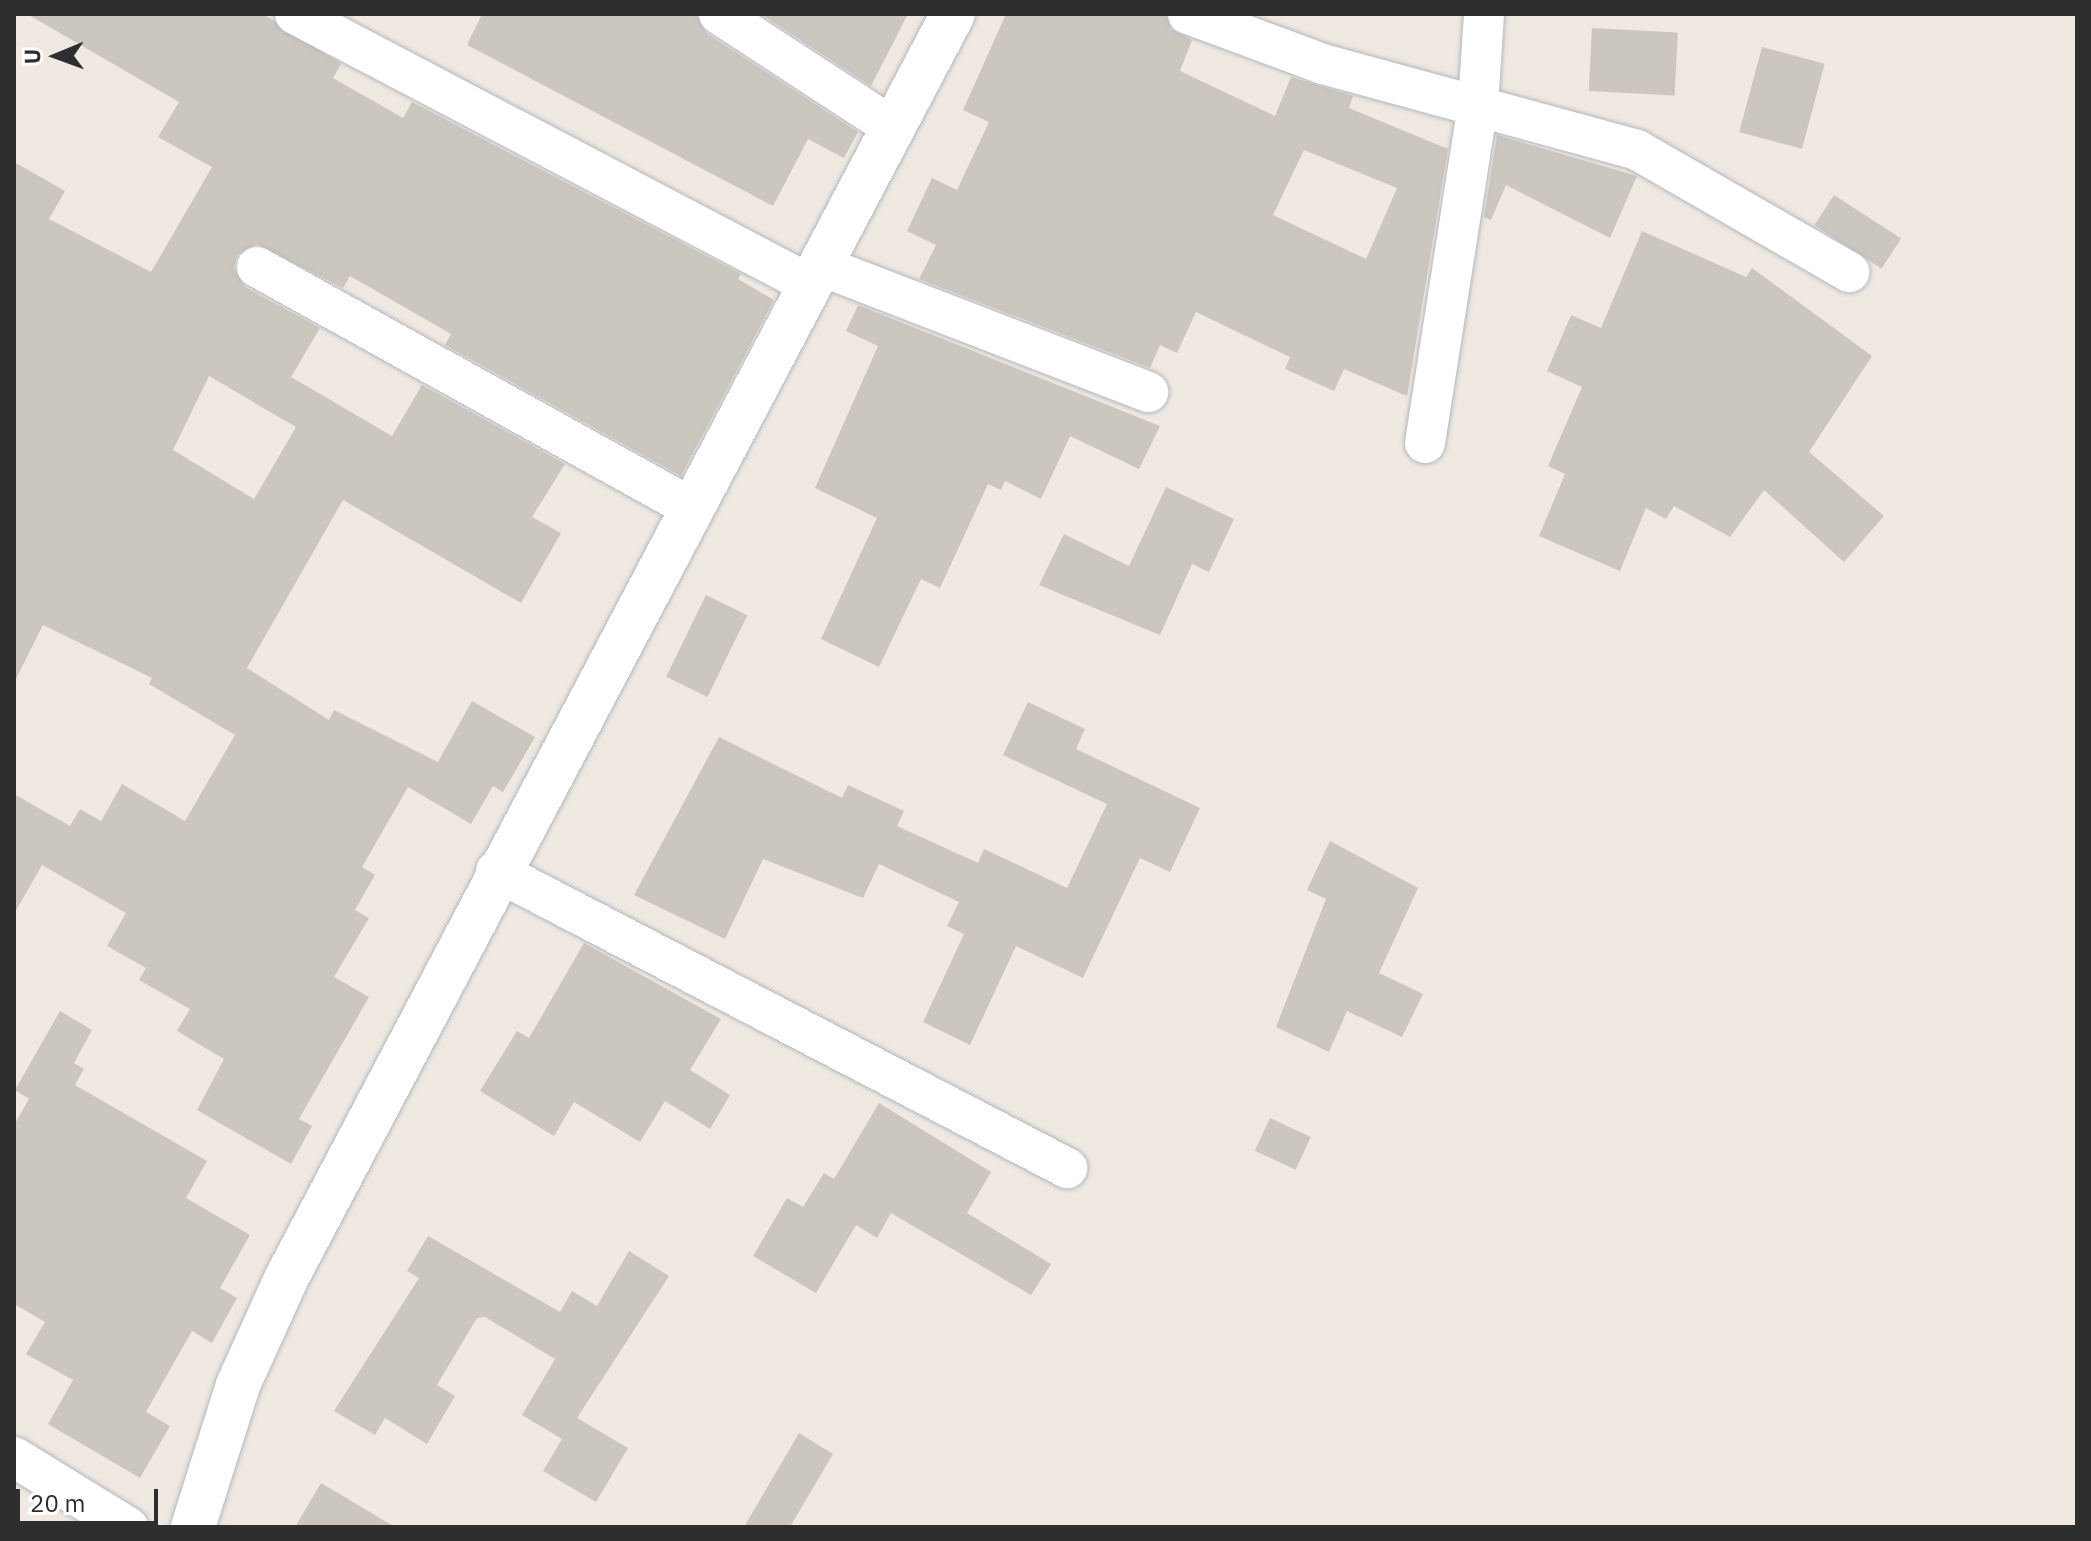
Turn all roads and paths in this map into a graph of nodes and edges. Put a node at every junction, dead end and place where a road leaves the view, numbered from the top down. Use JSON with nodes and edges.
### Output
{"nodes":[{"id":1,"x":295,"y":14,"type":"edge"},
{"id":2,"x":719,"y":14,"type":"edge"},
{"id":3,"x":953,"y":14,"type":"edge"},
{"id":4,"x":1188,"y":14,"type":"edge"},
{"id":5,"x":1484,"y":14,"type":"edge"},
{"id":6,"x":1478,"y":105,"type":"junction"},
{"id":7,"x":891,"y":126,"type":"junction"},
{"id":8,"x":257,"y":267,"type":"dead end"},
{"id":9,"x":1849,"y":272,"type":"dead end"},
{"id":10,"x":814,"y":275,"type":"junction"},
{"id":11,"x":1148,"y":392,"type":"dead end"},
{"id":12,"x":1425,"y":443,"type":"dead end"},
{"id":13,"x":690,"y":507,"type":"junction"},
{"id":14,"x":496,"y":871,"type":"junction"},
{"id":15,"x":1067,"y":1168,"type":"dead end"},
{"id":16,"x":14,"y":1457,"type":"edge"},
{"id":17,"x":128,"y":1527,"type":"edge"},
{"id":18,"x":193,"y":1527,"type":"edge"}],
"edges":[{"from":1,"to":10,"type":"street"},
{"from":2,"to":7,"type":"street"},
{"from":3,"to":7,"type":"street"},
{"from":4,"to":6,"type":"street"},
{"from":5,"to":6,"type":"street"},
{"from":6,"to":9,"type":"street"},
{"from":6,"to":12,"type":"street"},
{"from":7,"to":10,"type":"street"},
{"from":8,"to":13,"type":"street"},
{"from":10,"to":11,"type":"street"},
{"from":10,"to":13,"type":"street"},
{"from":13,"to":14,"type":"street"},
{"from":14,"to":15,"type":"street"},
{"from":14,"to":18,"type":"street"},
{"from":16,"to":17,"type":"street"}]}
